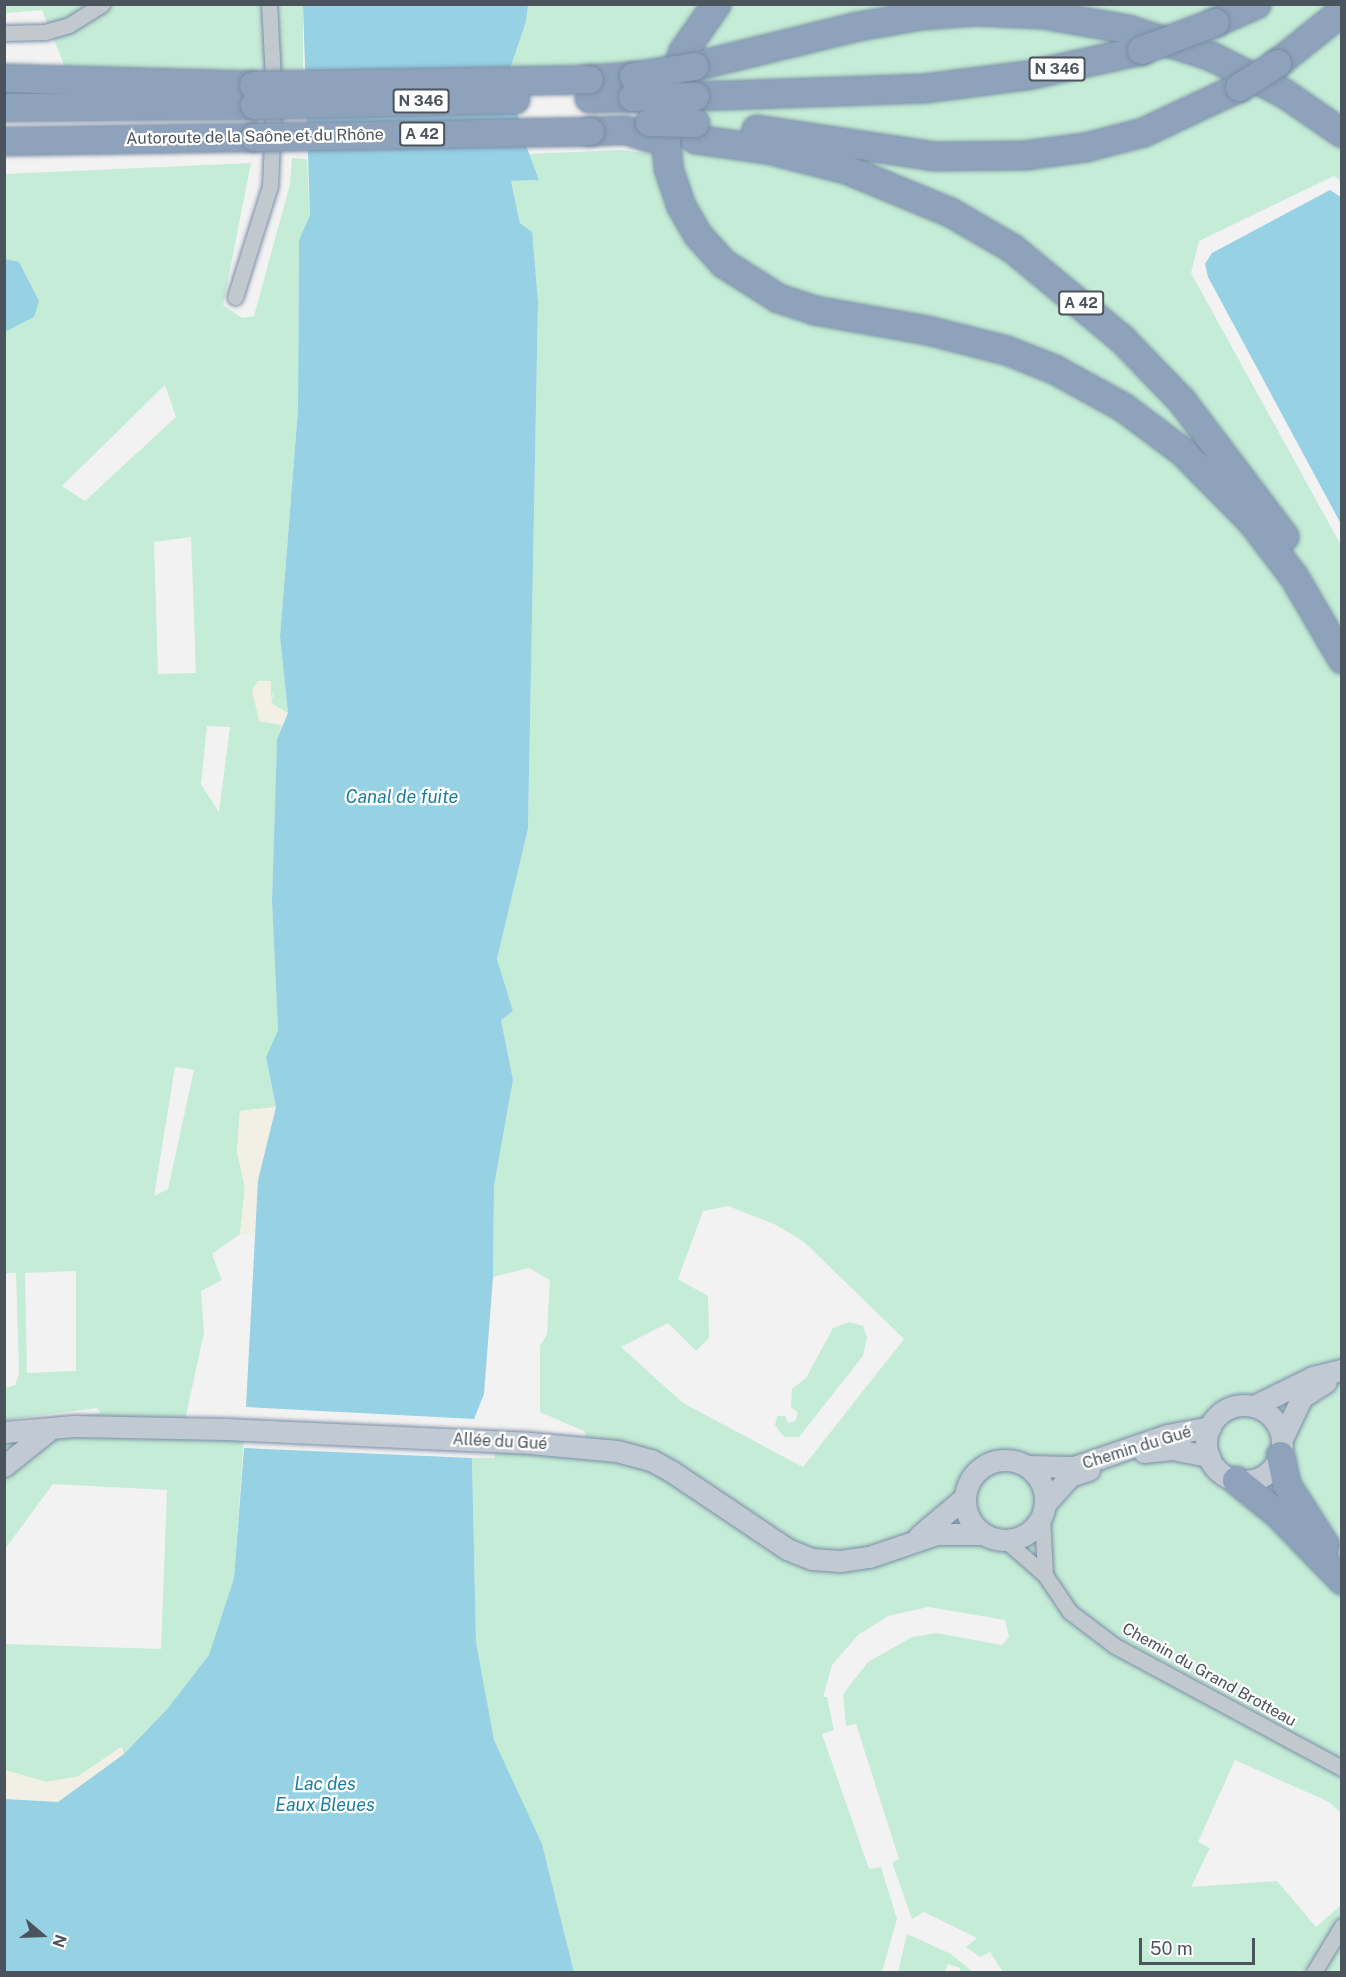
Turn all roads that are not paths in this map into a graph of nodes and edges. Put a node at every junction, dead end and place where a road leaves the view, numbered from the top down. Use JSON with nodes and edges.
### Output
{"nodes":[{"id":1,"x":102,"y":4,"type":"edge"},
{"id":2,"x":269,"y":4,"type":"edge"},
{"id":3,"x":716,"y":4,"type":"edge"},
{"id":4,"x":1256,"y":4,"type":"edge"},
{"id":5,"x":1341,"y":11,"type":"edge"},
{"id":6,"x":4,"y":33,"type":"edge"},
{"id":7,"x":4,"y":78,"type":"edge"},
{"id":8,"x":215,"y":87,"type":"junction"},
{"id":9,"x":633,"y":87,"type":"junction"},
{"id":10,"x":4,"y":93,"type":"edge"},
{"id":11,"x":254,"y":95,"type":"junction"},
{"id":12,"x":4,"y":107,"type":"edge"},
{"id":13,"x":695,"y":131,"type":"junction"},
{"id":14,"x":1341,"y":133,"type":"edge"},
{"id":15,"x":4,"y":141,"type":"edge"},
{"id":16,"x":235,"y":297,"type":"dead end"},
{"id":17,"x":1341,"y":637,"type":"edge"},
{"id":18,"x":1341,"y":659,"type":"edge"},
{"id":19,"x":1341,"y":1371,"type":"edge"},
{"id":20,"x":1254,"y":1406,"type":"junction"},
{"id":21,"x":1210,"y":1427,"type":"junction"},
{"id":22,"x":49,"y":1430,"type":"junction"},
{"id":23,"x":4,"y":1432,"type":"edge"},
{"id":24,"x":1281,"y":1447,"type":"junction"},
{"id":25,"x":1209,"y":1456,"type":"junction"},
{"id":26,"x":4,"y":1466,"type":"edge"},
{"id":27,"x":1028,"y":1466,"type":"junction"},
{"id":28,"x":1236,"y":1480,"type":"junction"},
{"id":29,"x":964,"y":1498,"type":"junction"},
{"id":30,"x":1044,"y":1510,"type":"junction"},
{"id":31,"x":983,"y":1534,"type":"junction"},
{"id":32,"x":918,"y":1537,"type":"junction"},
{"id":33,"x":1005,"y":1540,"type":"junction"},
{"id":34,"x":1341,"y":1564,"type":"edge"},
{"id":35,"x":1045,"y":1575,"type":"junction"},
{"id":36,"x":1341,"y":1580,"type":"edge"},
{"id":37,"x":1341,"y":1768,"type":"edge"},
{"id":38,"x":1341,"y":1926,"type":"edge"},
{"id":39,"x":1314,"y":1972,"type":"edge"}],
"edges":[{"from":1,"to":6,"type":"street"},
{"from":2,"to":16,"type":"street"},
{"from":3,"to":18,"type":"highway"},
{"from":4,"to":9,"type":"highway","number":"N 346","bridge":true},
{"from":5,"to":13,"type":"highway","bridge":true},
{"from":7,"to":8,"type":"highway"},
{"from":8,"to":10,"type":"highway"},
{"from":8,"to":11,"type":"highway"},
{"from":9,"to":11,"type":"highway","number":"N 346","bridge":true},
{"from":9,"to":14,"type":"highway","bridge":true},
{"from":11,"to":12,"type":"highway","number":"N 346"},
{"from":13,"to":15,"type":"highway","name":"Autoroute de la Saône et du Rhône","number":"A 42","bridge":true},
{"from":13,"to":17,"type":"highway","name":"Autoroute de la Saône et du Rhône","number":"A 42"},
{"from":19,"to":20,"type":"street"},
{"from":19,"to":24,"type":"street"},
{"from":20,"to":21,"type":"street"},
{"from":20,"to":24,"type":"street"},
{"from":21,"to":25,"type":"street"},
{"from":21,"to":27,"type":"street","name":"Chemin du Gué"},
{"from":22,"to":23,"type":"street","name":"Allée du Gué"},
{"from":22,"to":26,"type":"street"},
{"from":22,"to":32,"type":"street","name":"Allée du Gué"},
{"from":24,"to":28,"type":"street"},
{"from":24,"to":34,"type":"highway"},
{"from":25,"to":28,"type":"street"},
{"from":25,"to":30,"type":"street","name":"Chemin du Gué"},
{"from":27,"to":29,"type":"street"},
{"from":27,"to":30,"type":"street"},
{"from":28,"to":36,"type":"highway"},
{"from":29,"to":31,"type":"street"},
{"from":29,"to":32,"type":"street","name":"Allée du Gué"},
{"from":30,"to":33,"type":"street"},
{"from":30,"to":35,"type":"street"},
{"from":31,"to":32,"type":"street","name":"Allée du Gué"},
{"from":31,"to":33,"type":"street"},
{"from":33,"to":35,"type":"street","name":"Chemin du Grand Brotteau"},
{"from":35,"to":37,"type":"street","name":"Chemin du Grand Brotteau"},
{"from":38,"to":39,"type":"street"}]}
